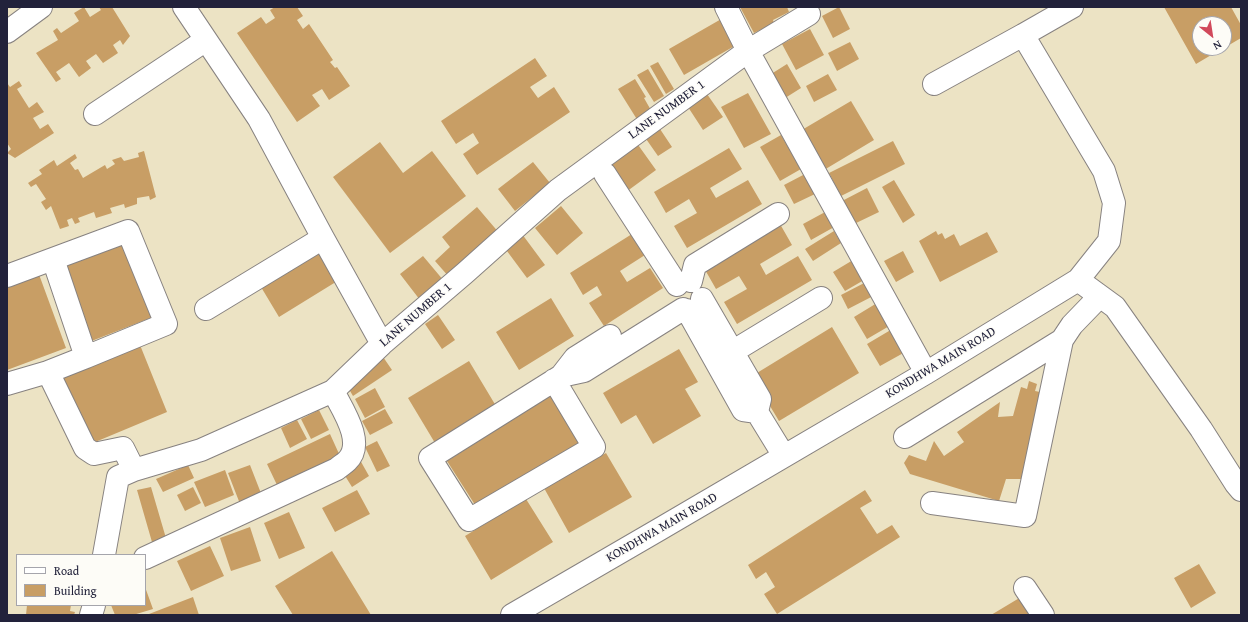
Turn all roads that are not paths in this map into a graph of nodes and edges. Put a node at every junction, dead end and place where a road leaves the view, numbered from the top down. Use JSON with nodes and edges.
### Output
{"nodes":[{"id":1,"x":41,"y":7,"type":"edge"},
{"id":2,"x":184,"y":7,"type":"edge"},
{"id":3,"x":726,"y":7,"type":"edge"},
{"id":4,"x":1072,"y":7,"type":"edge"},
{"id":5,"x":809,"y":14,"type":"dead end"},
{"id":6,"x":7,"y":32,"type":"edge"},
{"id":7,"x":1023,"y":35,"type":"junction"},
{"id":8,"x":206,"y":40,"type":"junction"},
{"id":9,"x":748,"y":51,"type":"junction"},
{"id":10,"x":934,"y":84,"type":"dead end"},
{"id":11,"x":95,"y":114,"type":"dead end"},
{"id":12,"x":605,"y":174,"type":"dead end"},
{"id":13,"x":778,"y":214,"type":"dead end"},
{"id":14,"x":323,"y":238,"type":"junction"},
{"id":15,"x":53,"y":259,"type":"junction"},
{"id":16,"x":7,"y":276,"type":"edge"},
{"id":17,"x":1078,"y":280,"type":"junction"},
{"id":18,"x":1100,"y":296,"type":"junction"},
{"id":19,"x":686,"y":297,"type":"junction"},
{"id":20,"x":821,"y":298,"type":"dead end"},
{"id":21,"x":206,"y":308,"type":"dead end"},
{"id":22,"x":1062,"y":340,"type":"junction"},
{"id":23,"x":382,"y":344,"type":"junction"},
{"id":24,"x":732,"y":352,"type":"junction"},
{"id":25,"x":86,"y":357,"type":"junction"},
{"id":26,"x":48,"y":372,"type":"junction"},
{"id":27,"x":926,"y":373,"type":"junction"},
{"id":28,"x":558,"y":378,"type":"junction"},
{"id":29,"x":7,"y":384,"type":"edge"},
{"id":30,"x":333,"y":391,"type":"junction"},
{"id":31,"x":757,"y":412,"type":"junction"},
{"id":32,"x":905,"y":437,"type":"dead end"},
{"id":33,"x":784,"y":456,"type":"junction"},
{"id":34,"x":134,"y":470,"type":"junction"},
{"id":35,"x":1241,"y":490,"type":"edge"},
{"id":36,"x":932,"y":503,"type":"dead end"},
{"id":37,"x":104,"y":554,"type":"edge"},
{"id":38,"x":146,"y":558,"type":"edge"},
{"id":39,"x":1025,"y":588,"type":"dead end"},
{"id":40,"x":512,"y":615,"type":"edge"},
{"id":41,"x":1043,"y":615,"type":"edge"}],
"edges":[{"from":1,"to":6,"type":"street"},
{"from":2,"to":8,"type":"street"},
{"from":3,"to":9,"type":"street"},
{"from":4,"to":7,"type":"street"},
{"from":5,"to":9,"type":"street","name":"LANE NUMBER 1"},
{"from":7,"to":10,"type":"street"},
{"from":7,"to":17,"type":"street","name":"KONDHWA MAIN ROAD"},
{"from":8,"to":11,"type":"street"},
{"from":8,"to":14,"type":"street"},
{"from":9,"to":23,"type":"street","name":"LANE NUMBER 1"},
{"from":9,"to":27,"type":"street"},
{"from":12,"to":19,"type":"street"},
{"from":13,"to":19,"type":"street"},
{"from":14,"to":21,"type":"street"},
{"from":14,"to":23,"type":"street"},
{"from":15,"to":16,"type":"street"},
{"from":15,"to":25,"type":"street"},
{"from":15,"to":25,"type":"street"},
{"from":17,"to":18,"type":"street"},
{"from":17,"to":27,"type":"street","name":"KONDHWA MAIN ROAD"},
{"from":18,"to":22,"type":"street"},
{"from":18,"to":35,"type":"street"},
{"from":19,"to":24,"type":"street"},
{"from":19,"to":28,"type":"street"},
{"from":19,"to":31,"type":"street"},
{"from":20,"to":24,"type":"street"},
{"from":22,"to":32,"type":"street"},
{"from":22,"to":36,"type":"street"},
{"from":23,"to":30,"type":"street","name":"LANE NUMBER 1"},
{"from":24,"to":31,"type":"street"},
{"from":25,"to":26,"type":"street"},
{"from":26,"to":29,"type":"street"},
{"from":26,"to":34,"type":"street"},
{"from":27,"to":33,"type":"street","name":"KONDHWA MAIN ROAD"},
{"from":28,"to":28,"type":"street"},
{"from":30,"to":34,"type":"street","name":"LANE NUMBER 1"},
{"from":30,"to":38,"type":"street"},
{"from":31,"to":33,"type":"street"},
{"from":33,"to":40,"type":"street","name":"KONDHWA MAIN ROAD"},
{"from":34,"to":37,"type":"street","name":"LANE NUMBER 1"},
{"from":39,"to":41,"type":"street"}]}
